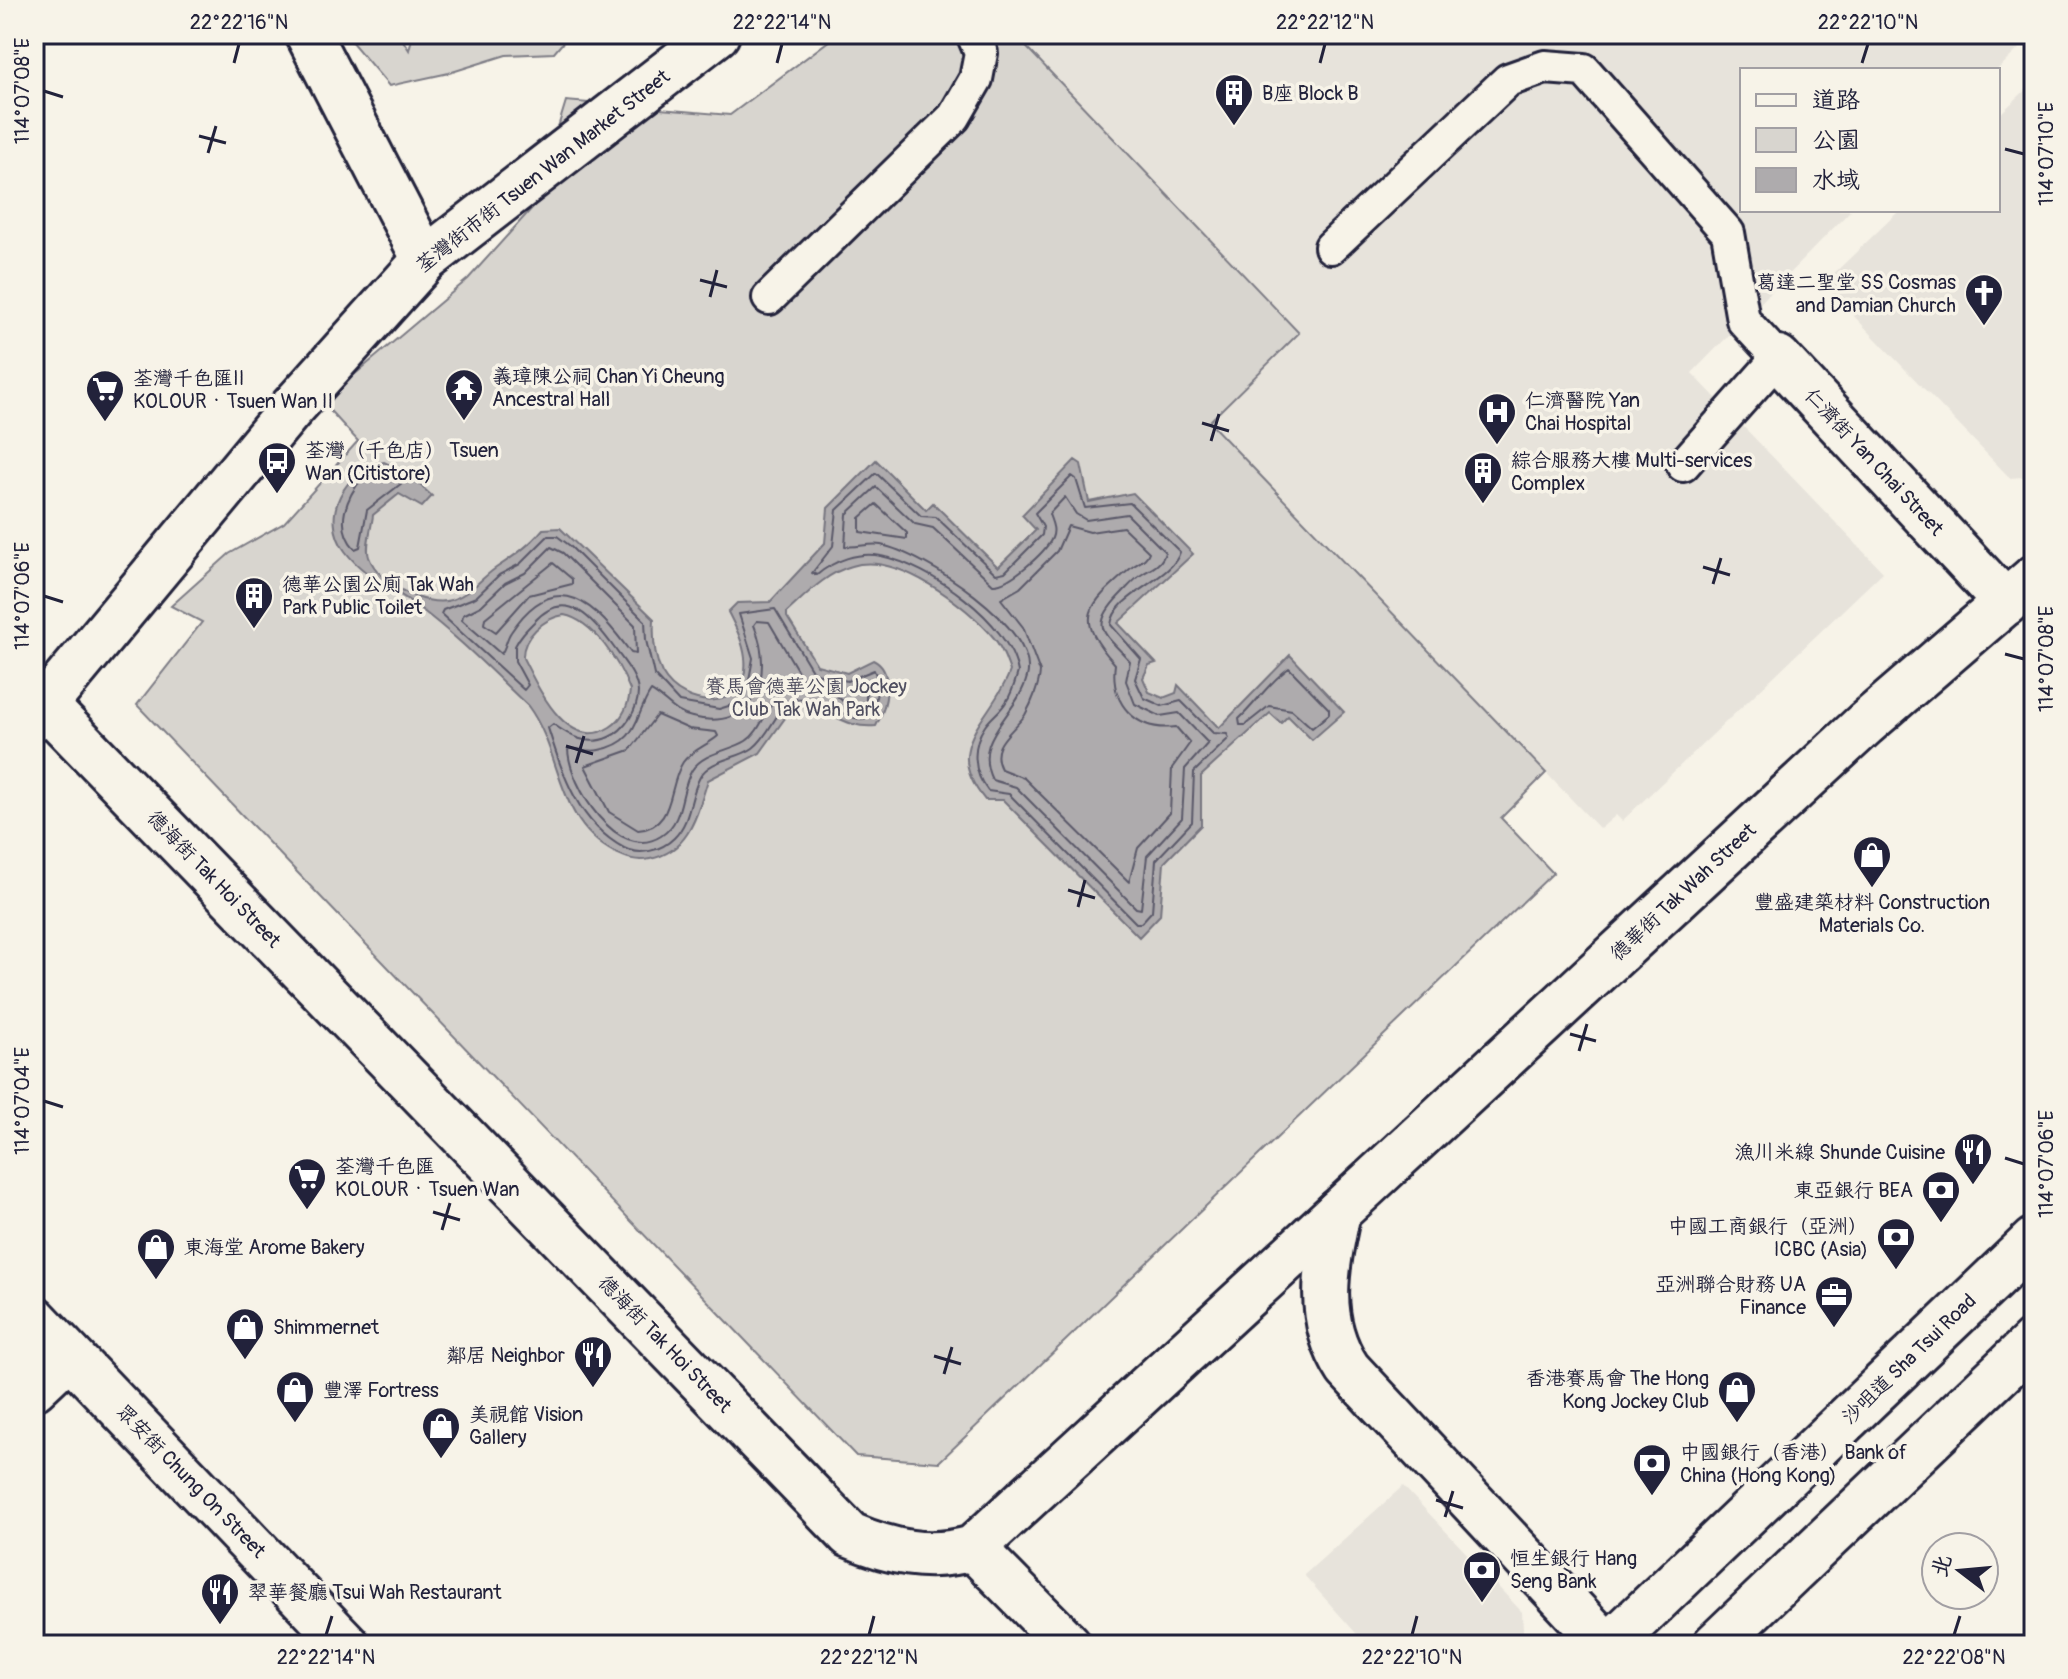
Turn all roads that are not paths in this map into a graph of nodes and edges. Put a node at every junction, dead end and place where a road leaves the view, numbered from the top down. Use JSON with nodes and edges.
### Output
{"nodes":[{"id":1,"x":308,"y":34,"type":"edge"},
{"id":2,"x":717,"y":34,"type":"edge"},
{"id":3,"x":973,"y":34,"type":"edge"},
{"id":4,"x":1331,"y":247,"type":"dead end"},
{"id":5,"x":425,"y":260,"type":"junction"},
{"id":6,"x":769,"y":298,"type":"dead end"},
{"id":7,"x":1778,"y":358,"type":"junction"},
{"id":8,"x":1683,"y":465,"type":"dead end"},
{"id":9,"x":2020,"y":591,"type":"edge"},
{"id":10,"x":40,"y":712,"type":"edge"},
{"id":11,"x":1338,"y":1212,"type":"junction"},
{"id":12,"x":2034,"y":1240,"type":"edge"},
{"id":13,"x":34,"y":1318,"type":"edge"},
{"id":14,"x":2034,"y":1341,"type":"edge"},
{"id":15,"x":69,"y":1355,"type":"junction"},
{"id":16,"x":34,"y":1388,"type":"edge"},
{"id":17,"x":973,"y":1548,"type":"junction"},
{"id":18,"x":1061,"y":1643,"type":"edge"},
{"id":19,"x":347,"y":1645,"type":"edge"},
{"id":20,"x":1608,"y":1645,"type":"edge"},
{"id":21,"x":1715,"y":1645,"type":"edge"}],
"edges":[{"from":1,"to":5,"type":"street"},
{"from":2,"to":5,"type":"street","name":"荃灣街市街 Tsuen Wan Market Street"},
{"from":3,"to":6,"type":"lane"},
{"from":4,"to":7,"type":"lane","name":"仁濟街 Yan Chai Street"},
{"from":5,"to":10,"type":"street","name":"荃灣街市街 Tsuen Wan Market Street"},
{"from":7,"to":8,"type":"lane"},
{"from":7,"to":9,"type":"street","name":"仁濟街 Yan Chai Street"},
{"from":9,"to":11,"type":"street","name":"德華街 Tak Wah Street"},
{"from":10,"to":17,"type":"street","name":"德海街 Tak Hoi Street"},
{"from":11,"to":17,"type":"street"},
{"from":11,"to":20,"type":"street"},
{"from":12,"to":20,"type":"street","name":"沙咀道 Sha Tsui Road"},
{"from":13,"to":15,"type":"street","name":"眾安街 Chung On Street"},
{"from":14,"to":21,"type":"street"},
{"from":15,"to":16,"type":"street"},
{"from":15,"to":19,"type":"street","name":"眾安街 Chung On Street"},
{"from":17,"to":18,"type":"street"}]}
